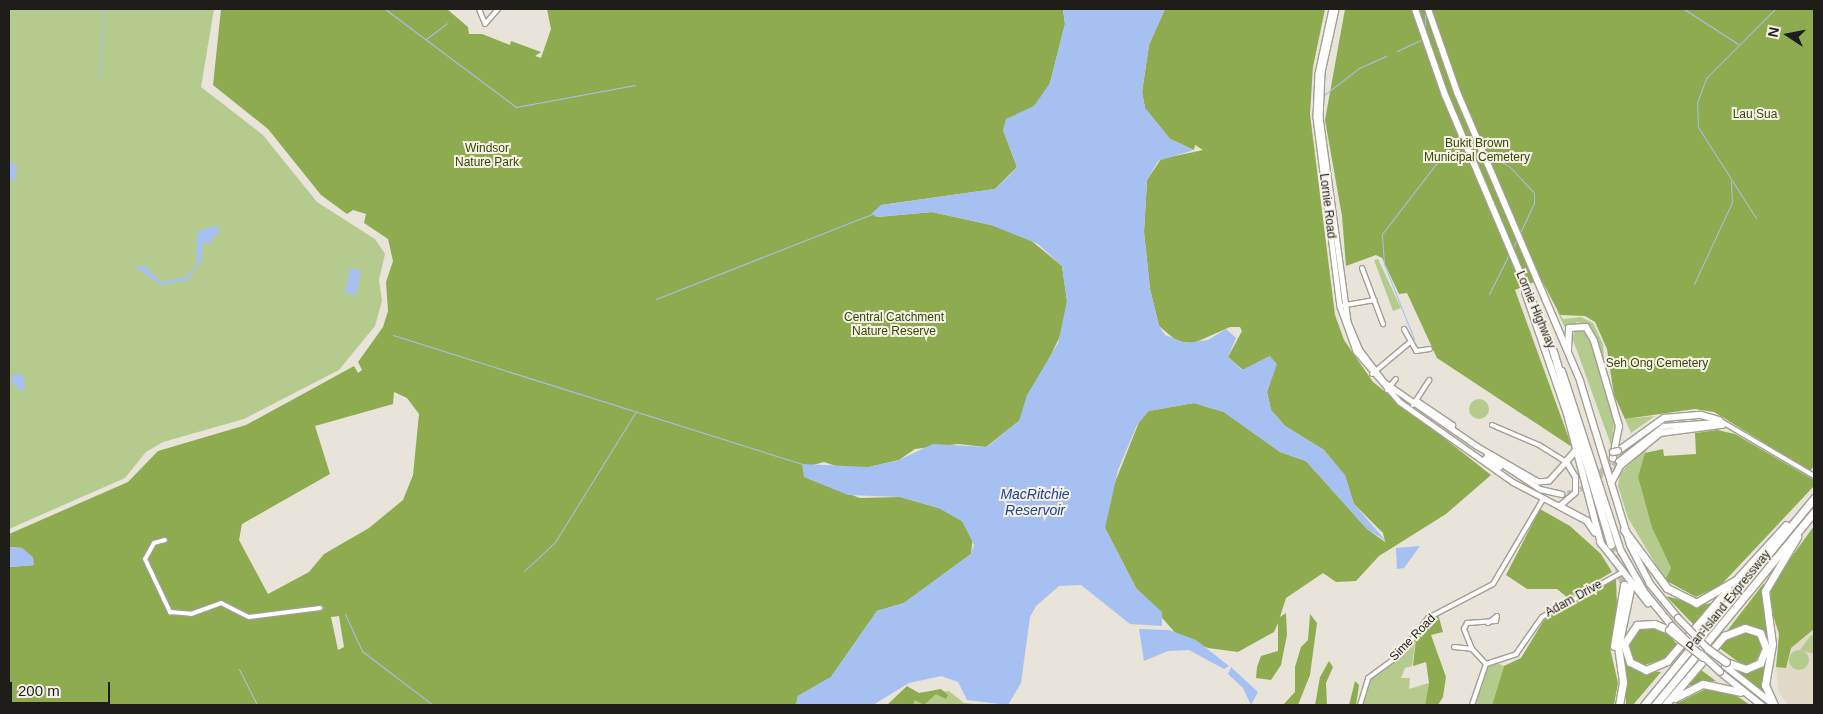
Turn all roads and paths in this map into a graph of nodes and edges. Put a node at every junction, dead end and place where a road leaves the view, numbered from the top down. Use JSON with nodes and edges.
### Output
{"nodes":[{"id":1,"x":478,"y":9,"type":"edge"},
{"id":2,"x":498,"y":9,"type":"edge"},
{"id":3,"x":1332,"y":9,"type":"edge"},
{"id":4,"x":1336,"y":9,"type":"edge"},
{"id":5,"x":1415,"y":9,"type":"edge"},
{"id":6,"x":1428,"y":9,"type":"edge"},
{"id":7,"x":1324,"y":165,"type":"junction"},
{"id":8,"x":1362,"y":268,"type":"dead end"},
{"id":9,"x":1524,"y":284,"type":"junction"},
{"id":10,"x":1374,"y":300,"type":"junction"},
{"id":11,"x":1342,"y":306,"type":"junction"},
{"id":12,"x":1383,"y":324,"type":"dead end"},
{"id":13,"x":1404,"y":329,"type":"dead end"},
{"id":14,"x":1409,"y":343,"type":"junction"},
{"id":15,"x":1430,"y":349,"type":"dead end"},
{"id":16,"x":1553,"y":352,"type":"junction"},
{"id":17,"x":1571,"y":362,"type":"junction"},
{"id":18,"x":1374,"y":373,"type":"junction"},
{"id":19,"x":1396,"y":379,"type":"dead end"},
{"id":20,"x":1429,"y":380,"type":"dead end"},
{"id":21,"x":1388,"y":389,"type":"junction"},
{"id":22,"x":1401,"y":400,"type":"junction"},
{"id":23,"x":1416,"y":400,"type":"junction"},
{"id":24,"x":1413,"y":405,"type":"junction"},
{"id":25,"x":1426,"y":407,"type":"junction"},
{"id":26,"x":1420,"y":410,"type":"junction"},
{"id":27,"x":1721,"y":422,"type":"junction"},
{"id":28,"x":1492,"y":425,"type":"dead end"},
{"id":29,"x":1452,"y":430,"type":"junction"},
{"id":30,"x":1447,"y":434,"type":"junction"},
{"id":31,"x":1599,"y":442,"type":"junction"},
{"id":32,"x":1476,"y":446,"type":"junction"},
{"id":33,"x":1577,"y":448,"type":"junction"},
{"id":34,"x":1616,"y":456,"type":"junction"},
{"id":35,"x":1481,"y":457,"type":"junction"},
{"id":36,"x":1568,"y":460,"type":"junction"},
{"id":37,"x":1580,"y":463,"type":"junction"},
{"id":38,"x":1560,"y":470,"type":"junction"},
{"id":39,"x":1573,"y":470,"type":"junction"},
{"id":40,"x":1814,"y":476,"type":"edge"},
{"id":41,"x":1611,"y":485,"type":"junction"},
{"id":42,"x":1538,"y":496,"type":"junction"},
{"id":43,"x":1814,"y":498,"type":"edge"},
{"id":44,"x":1543,"y":499,"type":"junction"},
{"id":45,"x":1559,"y":506,"type":"junction"},
{"id":46,"x":1814,"y":512,"type":"edge"},
{"id":47,"x":1799,"y":516,"type":"junction"},
{"id":48,"x":1802,"y":528,"type":"junction"},
{"id":49,"x":1624,"y":530,"type":"junction"},
{"id":50,"x":165,"y":540,"type":"dead end"},
{"id":51,"x":1520,"y":541,"type":"junction"},
{"id":52,"x":1601,"y":544,"type":"junction"},
{"id":53,"x":1611,"y":545,"type":"tunnel mouth"},
{"id":54,"x":1623,"y":572,"type":"junction"},
{"id":55,"x":1736,"y":580,"type":"junction"},
{"id":56,"x":1628,"y":585,"type":"junction"},
{"id":57,"x":320,"y":608,"type":"dead end"},
{"id":58,"x":1657,"y":610,"type":"junction"},
{"id":59,"x":1488,"y":623,"type":"dead end"},
{"id":60,"x":1670,"y":628,"type":"junction"},
{"id":61,"x":1454,"y":647,"type":"dead end"},
{"id":62,"x":1472,"y":649,"type":"junction"},
{"id":63,"x":1708,"y":649,"type":"joint"},
{"id":64,"x":1703,"y":656,"type":"joint"},
{"id":65,"x":1486,"y":664,"type":"junction"},
{"id":66,"x":1726,"y":664,"type":"junction"},
{"id":67,"x":1740,"y":692,"type":"junction"},
{"id":68,"x":1360,"y":705,"type":"edge"},
{"id":69,"x":1472,"y":705,"type":"edge"},
{"id":70,"x":1619,"y":705,"type":"edge"},
{"id":71,"x":1644,"y":705,"type":"edge"},
{"id":72,"x":1655,"y":705,"type":"edge"},
{"id":73,"x":1667,"y":705,"type":"edge"},
{"id":74,"x":1761,"y":705,"type":"edge"},
{"id":75,"x":1774,"y":705,"type":"edge"}],
"edges":[{"from":1,"to":2,"type":"street"},
{"from":3,"to":7,"type":"street","name":"Lornie Road"},
{"from":4,"to":7,"type":"street","name":"Lornie Road"},
{"from":5,"to":9,"type":"highway","name":"Lornie Highway"},
{"from":6,"to":17,"type":"highway","name":"Lornie Highway"},
{"from":7,"to":11,"type":"street","name":"Lornie Road"},
{"from":8,"to":10,"type":"street"},
{"from":9,"to":16,"type":"highway","name":"Lornie Highway"},
{"from":9,"to":33,"type":"highway"},
{"from":10,"to":11,"type":"street"},
{"from":10,"to":12,"type":"street"},
{"from":11,"to":18,"type":"street","name":"Lornie Road"},
{"from":13,"to":14,"type":"street"},
{"from":14,"to":15,"type":"street"},
{"from":14,"to":18,"type":"street"},
{"from":16,"to":53,"type":"highway"},
{"from":16,"to":58,"type":"highway","name":"Lornie Highway"},
{"from":17,"to":31,"type":"highway","name":"Lornie Highway"},
{"from":17,"to":34,"type":"highway"},
{"from":18,"to":21,"type":"street","name":"Lornie Road"},
{"from":19,"to":21,"type":"street"},
{"from":20,"to":23,"type":"street"},
{"from":21,"to":22,"type":"street","name":"Lornie Road"},
{"from":22,"to":24,"type":"street","name":"Lornie Road"},
{"from":22,"to":30,"type":"street","name":"Lornie Road"},
{"from":23,"to":24,"type":"street"},
{"from":23,"to":25,"type":"street","name":"Lornie Road"},
{"from":24,"to":26,"type":"street","name":"Lornie Road"},
{"from":25,"to":26,"type":"street"},
{"from":25,"to":29,"type":"street","name":"Lornie Road"},
{"from":26,"to":29,"type":"street","name":"Lornie Road"},
{"from":27,"to":34,"type":"highway"},
{"from":27,"to":40,"type":"street"},
{"from":27,"to":41,"type":"highway"},
{"from":28,"to":36,"type":"street"},
{"from":29,"to":30,"type":"street"},
{"from":29,"to":32,"type":"street","name":"Lornie Road"},
{"from":30,"to":35,"type":"street","name":"Lornie Road"},
{"from":31,"to":34,"type":"highway"},
{"from":31,"to":41,"type":"highway","name":"Lornie Highway"},
{"from":32,"to":35,"type":"street"},
{"from":32,"to":38,"type":"street"},
{"from":33,"to":36,"type":"highway"},
{"from":33,"to":37,"type":"highway"},
{"from":35,"to":42,"type":"street","name":"Lornie Road"},
{"from":36,"to":37,"type":"highway"},
{"from":36,"to":38,"type":"street"},
{"from":36,"to":39,"type":"street"},
{"from":37,"to":52,"type":"highway"},
{"from":38,"to":39,"type":"street"},
{"from":39,"to":45,"type":"street"},
{"from":41,"to":49,"type":"highway","name":"Lornie Highway"},
{"from":42,"to":44,"type":"street","name":"Lornie Road"},
{"from":42,"to":51,"type":"street","name":"Sime Road"},
{"from":43,"to":47,"type":"highway","name":"Pan-Island Expressway"},
{"from":44,"to":45,"type":"street","name":"Lornie Road"},
{"from":44,"to":51,"type":"street","name":"Sime Road"},
{"from":45,"to":52,"type":"highway"},
{"from":46,"to":48,"type":"highway","name":"Pan-Island Expressway"},
{"from":47,"to":55,"type":"highway"},
{"from":47,"to":71,"type":"highway","name":"Pan-Island Expressway"},
{"from":48,"to":72,"type":"highway","name":"Pan-Island Expressway"},
{"from":48,"to":75,"type":"highway"},
{"from":49,"to":55,"type":"highway"},
{"from":49,"to":63,"type":"highway","name":"Lornie Highway","bridge":true},
{"from":50,"to":57,"type":"street"},
{"from":51,"to":68,"type":"street","name":"Sime Road"},
{"from":52,"to":54,"type":"highway"},
{"from":54,"to":56,"type":"highway"},
{"from":54,"to":65,"type":"street","name":"Adam Drive"},
{"from":55,"to":60,"type":"highway"},
{"from":56,"to":58,"type":"highway"},
{"from":56,"to":70,"type":"highway"},
{"from":58,"to":60,"type":"highway"},
{"from":59,"to":62,"type":"street"},
{"from":60,"to":64,"type":"highway","bridge":true},
{"from":61,"to":62,"type":"street"},
{"from":62,"to":65,"type":"street"},
{"from":63,"to":66,"type":"highway","bridge":true},
{"from":64,"to":67,"type":"highway","bridge":true},
{"from":65,"to":69,"type":"street"},
{"from":66,"to":73,"type":"highway"},
{"from":66,"to":75,"type":"highway"},
{"from":67,"to":73,"type":"highway"},
{"from":67,"to":74,"type":"highway"}]}
